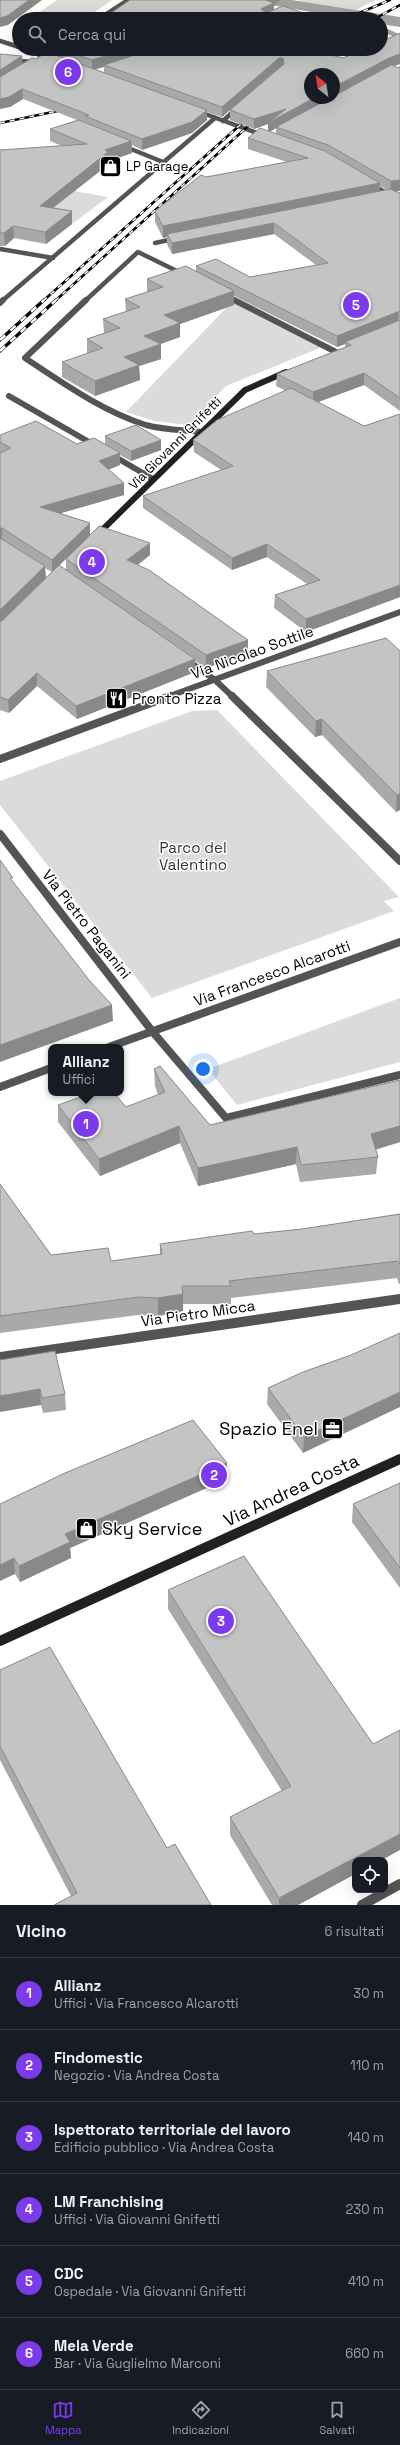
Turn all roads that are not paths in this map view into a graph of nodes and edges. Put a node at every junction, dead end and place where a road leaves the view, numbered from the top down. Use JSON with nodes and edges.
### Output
{"nodes":[{"id":1,"x":128,"y":0,"type":"edge"},
{"id":2,"x":110,"y":12,"type":"edge"},
{"id":3,"x":0,"y":41,"type":"edge"},
{"id":4,"x":12,"y":45,"type":"edge"},
{"id":5,"x":43,"y":56,"type":"joint"},
{"id":6,"x":0,"y":60,"type":"edge"},
{"id":7,"x":58,"y":61,"type":"edge"},
{"id":8,"x":35,"y":62,"type":"junction"},
{"id":9,"x":25,"y":69,"type":"edge"},
{"id":10,"x":242,"y":104,"type":"edge"},
{"id":11,"x":192,"y":110,"type":"edge"},
{"id":12,"x":215,"y":118,"type":"junction"},
{"id":13,"x":223,"y":121,"type":"junction"},
{"id":14,"x":273,"y":134,"type":"edge"},
{"id":15,"x":113,"y":141,"type":"edge"},
{"id":16,"x":163,"y":162,"type":"junction"},
{"id":17,"x":366,"y":181,"type":"edge"},
{"id":18,"x":400,"y":194,"type":"edge"},
{"id":19,"x":393,"y":196,"type":"junction"},
{"id":20,"x":385,"y":198,"type":"edge"},
{"id":21,"x":400,"y":202,"type":"edge"},
{"id":22,"x":186,"y":237,"type":"edge"},
{"id":23,"x":155,"y":243,"type":"dead end"},
{"id":24,"x":0,"y":249,"type":"edge"},
{"id":25,"x":53,"y":258,"type":"junction"},
{"id":26,"x":188,"y":277,"type":"edge"},
{"id":27,"x":216,"y":291,"type":"edge"},
{"id":28,"x":0,"y":304,"type":"edge"},
{"id":29,"x":344,"y":349,"type":"edge"},
{"id":30,"x":336,"y":352,"type":"junction"},
{"id":31,"x":329,"y":355,"type":"edge"},
{"id":32,"x":292,"y":370,"type":"edge"},
{"id":33,"x":8,"y":396,"type":"dead end"},
{"id":34,"x":201,"y":432,"type":"junction"},
{"id":35,"x":154,"y":479,"type":"junction"},
{"id":36,"x":93,"y":539,"type":"edge"},
{"id":37,"x":400,"y":612,"type":"edge"},
{"id":38,"x":182,"y":658,"type":"edge"},
{"id":39,"x":215,"y":680,"type":"junction"},
{"id":40,"x":0,"y":759,"type":"edge"},
{"id":41,"x":0,"y":834,"type":"edge"},
{"id":42,"x":400,"y":861,"type":"edge"},
{"id":43,"x":400,"y":942,"type":"edge"},
{"id":44,"x":152,"y":1031,"type":"junction"},
{"id":45,"x":117,"y":1044,"type":"edge"},
{"id":46,"x":48,"y":1069,"type":"edge"},
{"id":47,"x":400,"y":1075,"type":"edge"},
{"id":48,"x":0,"y":1087,"type":"edge"},
{"id":49,"x":400,"y":1299,"type":"edge"},
{"id":50,"x":0,"y":1357,"type":"edge"},
{"id":51,"x":400,"y":1459,"type":"edge"},
{"id":52,"x":0,"y":1641,"type":"edge"},
{"id":53,"x":400,"y":1884,"type":"edge"},
{"id":54,"x":362,"y":1905,"type":"edge"}],
"edges":[{"from":1,"to":2,"type":"street"},
{"from":3,"to":4,"type":"street"},
{"from":5,"to":7,"type":"street"},
{"from":5,"to":8,"type":"street"},
{"from":6,"to":8,"type":"street"},
{"from":8,"to":9,"type":"street"},
{"from":10,"to":13,"type":"street"},
{"from":11,"to":12,"type":"street"},
{"from":12,"to":13,"type":"street"},
{"from":12,"to":16,"type":"street"},
{"from":13,"to":14,"type":"street"},
{"from":15,"to":16,"type":"street"},
{"from":16,"to":25,"type":"street"},
{"from":17,"to":19,"type":"street"},
{"from":18,"to":19,"type":"street"},
{"from":19,"to":20,"type":"street"},
{"from":19,"to":21,"type":"street"},
{"from":22,"to":23,"type":"street"},
{"from":24,"to":25,"type":"street"},
{"from":25,"to":28,"type":"street"},
{"from":26,"to":34,"type":"street"},
{"from":27,"to":30,"type":"street"},
{"from":29,"to":30,"type":"street"},
{"from":30,"to":31,"type":"street"},
{"from":32,"to":34,"type":"street","name":"Via Giovanni Gnifetti"},
{"from":33,"to":35,"type":"street"},
{"from":34,"to":35,"type":"street","name":"Via Giovanni Gnifetti"},
{"from":35,"to":36,"type":"street","name":"Via Giovanni Gnifetti"},
{"from":37,"to":39,"type":"street","name":"Via Nicolao Sottile"},
{"from":38,"to":39,"type":"street"},
{"from":39,"to":40,"type":"street","name":"Via Nicolao Sottile"},
{"from":39,"to":42,"type":"street"},
{"from":41,"to":44,"type":"street","name":"Via Pietro Paganini"},
{"from":43,"to":44,"type":"street","name":"Via Francesco Alcarotti"},
{"from":44,"to":45,"type":"street","name":"Via Francesco Alcarotti"},
{"from":44,"to":47,"type":"street"},
{"from":46,"to":48,"type":"street"},
{"from":49,"to":50,"type":"street","name":"Via Pietro Micca"},
{"from":51,"to":52,"type":"street","name":"Via Andrea Costa"},
{"from":53,"to":54,"type":"street"}]}
